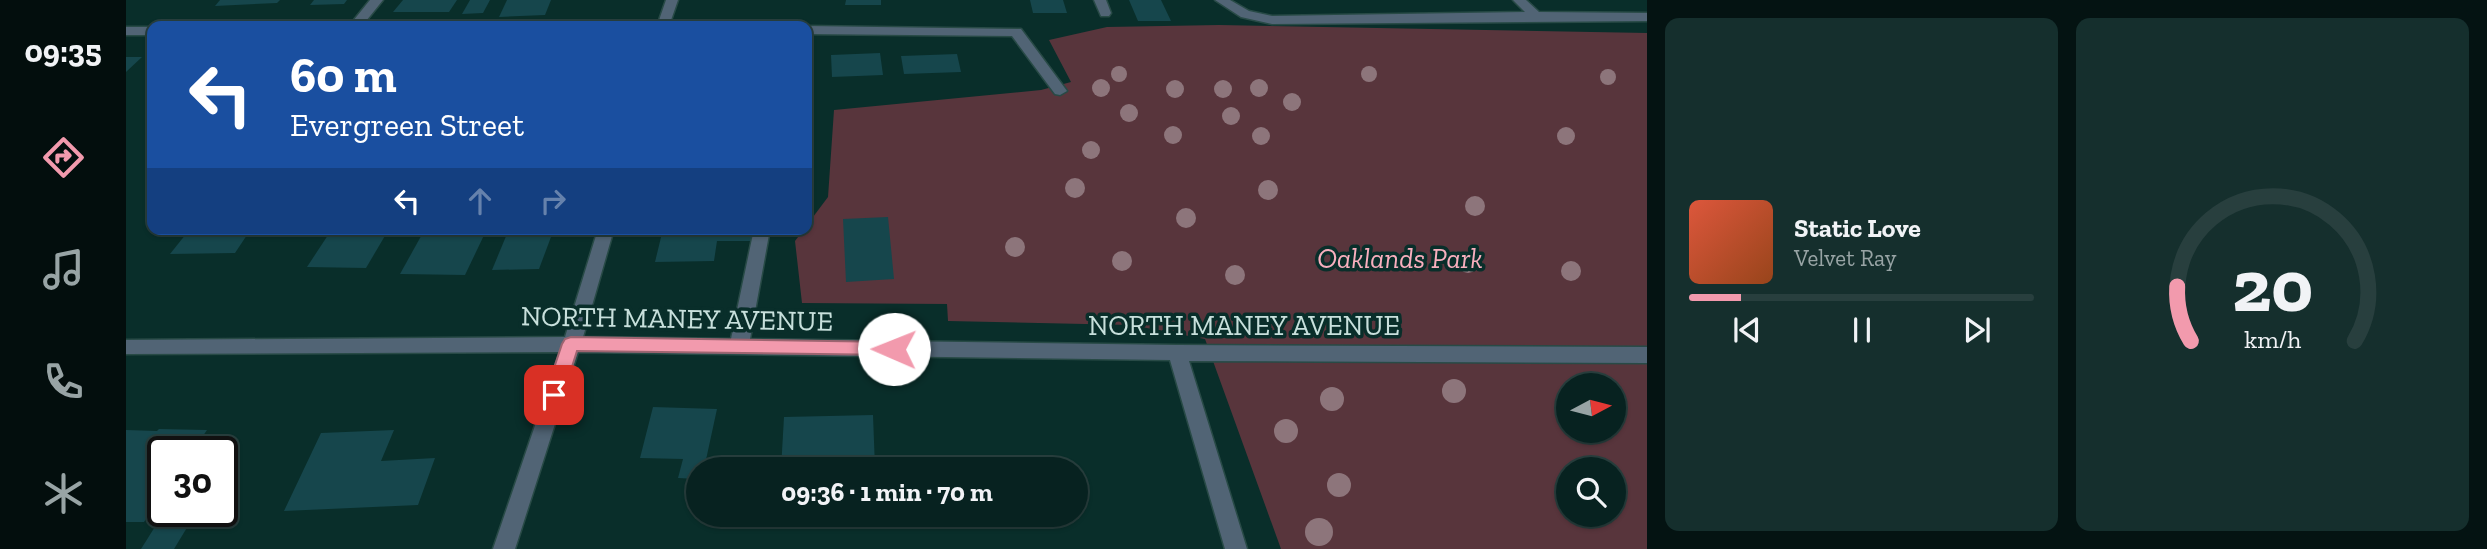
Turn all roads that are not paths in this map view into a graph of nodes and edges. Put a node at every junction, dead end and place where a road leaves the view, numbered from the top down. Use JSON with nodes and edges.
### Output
{"nodes":[{"id":1,"x":377,"y":0,"type":"edge"},
{"id":2,"x":672,"y":0,"type":"edge"},
{"id":3,"x":1221,"y":0,"type":"edge"},
{"id":4,"x":1519,"y":0,"type":"edge"},
{"id":5,"x":1536,"y":16,"type":"junction"},
{"id":6,"x":1647,"y":17,"type":"edge"},
{"id":7,"x":359,"y":21,"type":"edge"},
{"id":8,"x":665,"y":21,"type":"edge"},
{"id":9,"x":812,"y":30,"type":"edge"},
{"id":10,"x":126,"y":31,"type":"edge"},
{"id":11,"x":147,"y":31,"type":"edge"},
{"id":12,"x":1060,"y":91,"type":"dead end"},
{"id":13,"x":604,"y":235,"type":"edge"},
{"id":14,"x":761,"y":235,"type":"edge"},
{"id":15,"x":571,"y":344,"type":"junction"},
{"id":16,"x":739,"y":346,"type":"junction"},
{"id":17,"x":126,"y":347,"type":"edge"},
{"id":18,"x":1177,"y":353,"type":"junction"},
{"id":19,"x":1647,"y":355,"type":"edge"},
{"id":20,"x":504,"y":549,"type":"edge"},
{"id":21,"x":1236,"y":549,"type":"edge"}],
"edges":[{"from":1,"to":7,"type":"street"},
{"from":2,"to":8,"type":"street"},
{"from":3,"to":5,"type":"street"},
{"from":4,"to":5,"type":"street"},
{"from":5,"to":6,"type":"street"},
{"from":9,"to":12,"type":"street"},
{"from":10,"to":11,"type":"street"},
{"from":13,"to":15,"type":"street"},
{"from":14,"to":16,"type":"street"},
{"from":15,"to":16,"type":"street","name":"NORTH MANEY AVENUE"},
{"from":15,"to":17,"type":"street","name":"NORTH MANEY AVENUE"},
{"from":15,"to":20,"type":"street"},
{"from":16,"to":18,"type":"street","name":"NORTH MANEY AVENUE"},
{"from":18,"to":19,"type":"street","name":"NORTH MANEY AVENUE"},
{"from":18,"to":21,"type":"street"}]}
